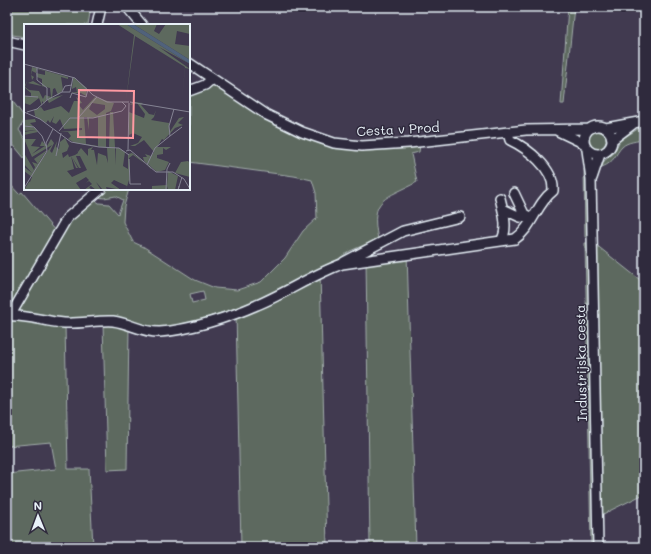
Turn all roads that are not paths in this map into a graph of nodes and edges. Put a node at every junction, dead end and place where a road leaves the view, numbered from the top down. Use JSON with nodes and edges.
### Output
{"nodes":[{"id":1,"x":101,"y":7,"type":"edge"},
{"id":2,"x":127,"y":7,"type":"edge"},
{"id":3,"x":97,"y":24,"type":"edge"},
{"id":4,"x":141,"y":24,"type":"edge"},
{"id":5,"x":7,"y":41,"type":"edge"},
{"id":6,"x":24,"y":45,"type":"edge"},
{"id":7,"x":190,"y":64,"type":"edge"},
{"id":8,"x":212,"y":78,"type":"junction"},
{"id":9,"x":190,"y":91,"type":"edge"},
{"id":10,"x":640,"y":122,"type":"edge"},
{"id":11,"x":606,"y":128,"type":"junction"},
{"id":12,"x":588,"y":129,"type":"junction"},
{"id":13,"x":557,"y":130,"type":"junction"},
{"id":14,"x":508,"y":133,"type":"junction"},
{"id":15,"x":612,"y":140,"type":"junction"},
{"id":16,"x":585,"y":146,"type":"junction"},
{"id":17,"x":600,"y":154,"type":"junction"},
{"id":18,"x":591,"y":179,"type":"junction"},
{"id":19,"x":100,"y":190,"type":"edge"},
{"id":20,"x":514,"y":193,"type":"dead end"},
{"id":21,"x":500,"y":198,"type":"dead end"},
{"id":22,"x":502,"y":209,"type":"junction"},
{"id":23,"x":460,"y":217,"type":"dead end"},
{"id":24,"x":532,"y":218,"type":"junction"},
{"id":25,"x":501,"y":241,"type":"junction"},
{"id":26,"x":342,"y":264,"type":"junction"},
{"id":27,"x":8,"y":316,"type":"edge"},
{"id":28,"x":598,"y":547,"type":"edge"}],
"edges":[{"from":1,"to":3,"type":"street"},
{"from":2,"to":4,"type":"street"},
{"from":5,"to":6,"type":"street"},
{"from":7,"to":8,"type":"street","name":"Cesta v Prod"},
{"from":8,"to":9,"type":"street"},
{"from":8,"to":14,"type":"street","name":"Cesta v Prod"},
{"from":10,"to":11,"type":"street"},
{"from":10,"to":15,"type":"street"},
{"from":11,"to":12,"type":"street"},
{"from":11,"to":15,"type":"street"},
{"from":12,"to":13,"type":"street","name":"Cesta v Prod"},
{"from":12,"to":16,"type":"street"},
{"from":13,"to":14,"type":"street","name":"Cesta v Prod"},
{"from":13,"to":16,"type":"street","name":"Cesta v Prod"},
{"from":14,"to":24,"type":"street"},
{"from":15,"to":17,"type":"street"},
{"from":16,"to":17,"type":"street"},
{"from":16,"to":18,"type":"street","name":"Industrijska cesta"},
{"from":17,"to":18,"type":"street","name":"Industrijska cesta"},
{"from":18,"to":28,"type":"street","name":"Industrijska cesta"},
{"from":19,"to":27,"type":"street"},
{"from":20,"to":24,"type":"street"},
{"from":21,"to":22,"type":"street"},
{"from":22,"to":24,"type":"street"},
{"from":22,"to":25,"type":"street"},
{"from":23,"to":26,"type":"street"},
{"from":24,"to":25,"type":"street"},
{"from":25,"to":26,"type":"street"},
{"from":26,"to":27,"type":"street"}]}
